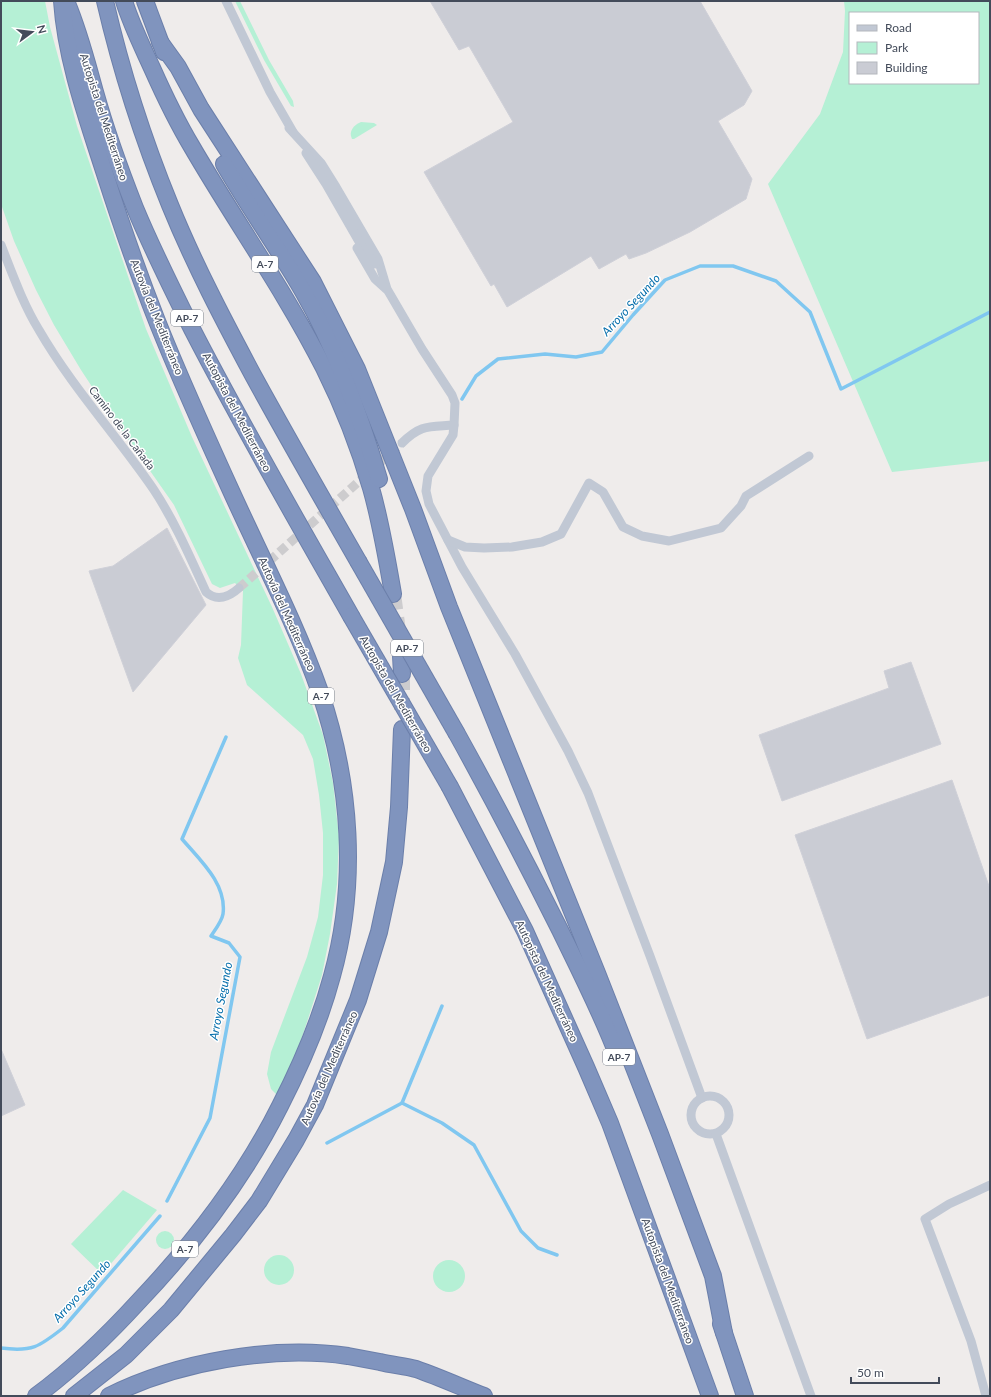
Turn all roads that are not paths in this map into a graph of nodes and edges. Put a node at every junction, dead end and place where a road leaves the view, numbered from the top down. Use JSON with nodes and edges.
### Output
{"nodes":[{"id":1,"x":62,"y":1,"type":"edge"},
{"id":2,"x":66,"y":1,"type":"edge"},
{"id":3,"x":105,"y":1,"type":"edge"},
{"id":4,"x":124,"y":1,"type":"edge"},
{"id":5,"x":145,"y":1,"type":"edge"},
{"id":6,"x":226,"y":1,"type":"edge"},
{"id":7,"x":160,"y":42,"type":"junction"},
{"id":8,"x":289,"y":128,"type":"junction"},
{"id":9,"x":306,"y":152,"type":"junction"},
{"id":10,"x":1,"y":245,"type":"edge"},
{"id":11,"x":381,"y":272,"type":"junction"},
{"id":12,"x":387,"y":289,"type":"junction"},
{"id":13,"x":454,"y":426,"type":"junction"},
{"id":14,"x":402,"y":443,"type":"tunnel mouth"},
{"id":15,"x":809,"y":456,"type":"dead end"},
{"id":16,"x":383,"y":538,"type":"junction"},
{"id":17,"x":448,"y":540,"type":"junction"},
{"id":18,"x":239,"y":588,"type":"tunnel mouth"},
{"id":19,"x":393,"y":594,"type":"tunnel mouth"},
{"id":20,"x":401,"y":656,"type":"dead end"},
{"id":21,"x":402,"y":674,"type":"tunnel mouth"},
{"id":22,"x":402,"y":729,"type":"tunnel mouth"},
{"id":23,"x":702,"y":1098,"type":"junction"},
{"id":24,"x":716,"y":1134,"type":"junction"},
{"id":25,"x":990,"y":1185,"type":"edge"},
{"id":26,"x":724,"y":1333,"type":"junction"},
{"id":27,"x":36,"y":1396,"type":"edge"},
{"id":28,"x":74,"y":1396,"type":"edge"},
{"id":29,"x":109,"y":1396,"type":"edge"},
{"id":30,"x":484,"y":1396,"type":"edge"},
{"id":31,"x":710,"y":1396,"type":"edge"},
{"id":32,"x":746,"y":1396,"type":"edge"},
{"id":33,"x":811,"y":1396,"type":"edge"},
{"id":34,"x":986,"y":1396,"type":"edge"}],
"edges":[{"from":1,"to":27,"type":"highway","name":"Autovía del Mediterráneo","number":"A-7"},
{"from":2,"to":31,"type":"highway","name":"Autopista del Mediterráneo","number":"AP-7","bridge":true},
{"from":3,"to":26,"type":"highway","number":"AP-7","bridge":true},
{"from":4,"to":16,"type":"highway","number":"A-7"},
{"from":5,"to":7,"type":"highway"},
{"from":6,"to":8,"type":"street"},
{"from":7,"to":16,"type":"highway"},
{"from":7,"to":26,"type":"highway"},
{"from":8,"to":9,"type":"street"},
{"from":8,"to":11,"type":"street"},
{"from":9,"to":11,"type":"street"},
{"from":9,"to":12,"type":"street"},
{"from":10,"to":18,"type":"street","name":"Camino de la Cañada"},
{"from":11,"to":12,"type":"street"},
{"from":12,"to":13,"type":"street"},
{"from":13,"to":14,"type":"street"},
{"from":13,"to":17,"type":"street"},
{"from":15,"to":17,"type":"street"},
{"from":16,"to":19,"type":"highway","number":"A-7"},
{"from":17,"to":23,"type":"street"},
{"from":20,"to":21,"type":"highway"},
{"from":22,"to":28,"type":"highway","name":"Autovía del Mediterráneo","number":"A-7"},
{"from":23,"to":24,"type":"street"},
{"from":23,"to":24,"type":"street"},
{"from":24,"to":33,"type":"street"},
{"from":25,"to":34,"type":"street"},
{"from":26,"to":32,"type":"highway","number":"AP-7"},
{"from":29,"to":30,"type":"highway"}]}
